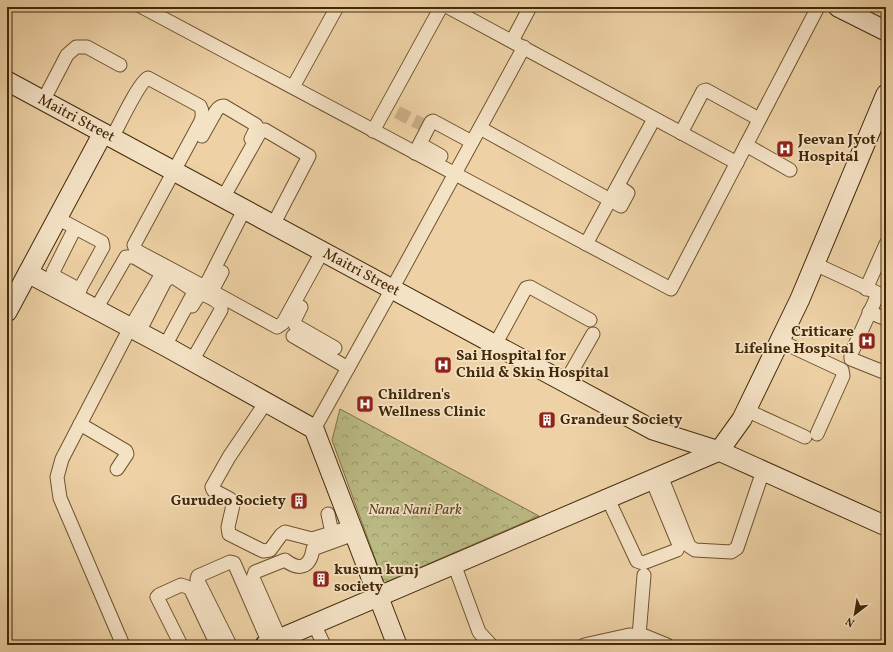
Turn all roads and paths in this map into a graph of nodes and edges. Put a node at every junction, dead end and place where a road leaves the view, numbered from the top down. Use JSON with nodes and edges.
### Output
{"nodes":[{"id":1,"x":142,"y":7,"type":"edge"},
{"id":2,"x":337,"y":7,"type":"edge"},
{"id":3,"x":441,"y":7,"type":"edge"},
{"id":4,"x":448,"y":7,"type":"edge"},
{"id":5,"x":530,"y":7,"type":"edge"},
{"id":6,"x":818,"y":7,"type":"edge"},
{"id":7,"x":838,"y":7,"type":"edge"},
{"id":8,"x":886,"y":31,"type":"edge"},
{"id":9,"x":512,"y":41,"type":"junction"},
{"id":10,"x":524,"y":47,"type":"junction"},
{"id":11,"x":120,"y":65,"type":"dead end"},
{"id":12,"x":7,"y":82,"type":"edge"},
{"id":13,"x":293,"y":87,"type":"junction"},
{"id":14,"x":886,"y":94,"type":"edge"},
{"id":15,"x":43,"y":101,"type":"junction"},
{"id":16,"x":654,"y":118,"type":"junction"},
{"id":17,"x":759,"y":119,"type":"junction"},
{"id":18,"x":880,"y":123,"type":"edge"},
{"id":19,"x":423,"y":125,"type":"dead end"},
{"id":20,"x":480,"y":128,"type":"junction"},
{"id":21,"x":373,"y":131,"type":"junction"},
{"id":22,"x":681,"y":133,"type":"junction"},
{"id":23,"x":107,"y":136,"type":"junction"},
{"id":24,"x":472,"y":142,"type":"junction"},
{"id":25,"x":746,"y":145,"type":"junction"},
{"id":26,"x":415,"y":149,"type":"junction"},
{"id":27,"x":440,"y":156,"type":"dead end"},
{"id":28,"x":736,"y":163,"type":"junction"},
{"id":29,"x":790,"y":170,"type":"dead end"},
{"id":30,"x":177,"y":173,"type":"junction"},
{"id":31,"x":455,"y":174,"type":"junction"},
{"id":32,"x":222,"y":197,"type":"junction"},
{"id":33,"x":610,"y":200,"type":"junction"},
{"id":34,"x":247,"y":212,"type":"junction"},
{"id":35,"x":57,"y":218,"type":"junction"},
{"id":36,"x":273,"y":225,"type":"junction"},
{"id":37,"x":75,"y":228,"type":"junction"},
{"id":38,"x":586,"y":244,"type":"junction"},
{"id":39,"x":886,"y":244,"type":"edge"},
{"id":40,"x":326,"y":254,"type":"junction"},
{"id":41,"x":815,"y":264,"type":"junction"},
{"id":42,"x":28,"y":273,"type":"junction"},
{"id":43,"x":392,"y":289,"type":"junction"},
{"id":44,"x":78,"y":294,"type":"junction"},
{"id":45,"x":877,"y":294,"type":"edge"},
{"id":46,"x":96,"y":309,"type":"junction"},
{"id":47,"x":7,"y":312,"type":"edge"},
{"id":48,"x":869,"y":312,"type":"junction"},
{"id":49,"x":886,"y":319,"type":"edge"},
{"id":50,"x":255,"y":320,"type":"dead end"},
{"id":51,"x":590,"y":320,"type":"dead end"},
{"id":52,"x":135,"y":330,"type":"junction"},
{"id":53,"x":593,"y":334,"type":"dead end"},
{"id":54,"x":293,"y":336,"type":"dead end"},
{"id":55,"x":780,"y":341,"type":"junction"},
{"id":56,"x":495,"y":345,"type":"junction"},
{"id":57,"x":167,"y":347,"type":"junction"},
{"id":58,"x":335,"y":348,"type":"dead end"},
{"id":59,"x":195,"y":362,"type":"junction"},
{"id":60,"x":348,"y":368,"type":"junction"},
{"id":61,"x":886,"y":374,"type":"edge"},
{"id":62,"x":565,"y":383,"type":"junction"},
{"id":63,"x":266,"y":402,"type":"junction"},
{"id":64,"x":746,"y":410,"type":"junction"},
{"id":65,"x":80,"y":424,"type":"junction"},
{"id":66,"x":314,"y":429,"type":"junction"},
{"id":67,"x":720,"y":451,"type":"junction"},
{"id":68,"x":117,"y":469,"type":"dead end"},
{"id":69,"x":763,"y":471,"type":"junction"},
{"id":70,"x":656,"y":478,"type":"junction"},
{"id":71,"x":608,"y":499,"type":"junction"},
{"id":72,"x":328,"y":514,"type":"dead end"},
{"id":73,"x":886,"y":526,"type":"edge"},
{"id":74,"x":352,"y":531,"type":"junction"},
{"id":75,"x":332,"y":533,"type":"junction"},
{"id":76,"x":454,"y":564,"type":"junction"},
{"id":77,"x":644,"y":575,"type":"dead end"},
{"id":78,"x":377,"y":597,"type":"junction"},
{"id":79,"x":314,"y":624,"type":"junction"},
{"id":80,"x":639,"y":636,"type":"junction"},
{"id":81,"x":277,"y":642,"type":"edge"},
{"id":82,"x":123,"y":645,"type":"edge"},
{"id":83,"x":181,"y":645,"type":"edge"},
{"id":84,"x":217,"y":645,"type":"edge"},
{"id":85,"x":230,"y":645,"type":"edge"},
{"id":86,"x":324,"y":645,"type":"edge"},
{"id":87,"x":397,"y":645,"type":"edge"},
{"id":88,"x":491,"y":645,"type":"edge"},
{"id":89,"x":584,"y":645,"type":"edge"},
{"id":90,"x":667,"y":645,"type":"edge"}],
"edges":[{"from":1,"to":13,"type":"street"},
{"from":2,"to":13,"type":"street"},
{"from":3,"to":21,"type":"street"},
{"from":4,"to":9,"type":"street"},
{"from":5,"to":9,"type":"street"},
{"from":6,"to":17,"type":"street"},
{"from":7,"to":8,"type":"street"},
{"from":9,"to":10,"type":"street"},
{"from":10,"to":16,"type":"street"},
{"from":10,"to":20,"type":"street"},
{"from":11,"to":15,"type":"street"},
{"from":12,"to":15,"type":"street","name":"Maitri Street"},
{"from":13,"to":21,"type":"street"},
{"from":14,"to":18,"type":"street"},
{"from":15,"to":23,"type":"street","name":"Maitri Street"},
{"from":16,"to":22,"type":"street"},
{"from":16,"to":33,"type":"street"},
{"from":17,"to":22,"type":"street"},
{"from":17,"to":25,"type":"street"},
{"from":18,"to":41,"type":"street"},
{"from":19,"to":26,"type":"street"},
{"from":20,"to":24,"type":"street"},
{"from":20,"to":33,"type":"street"},
{"from":21,"to":26,"type":"street"},
{"from":22,"to":28,"type":"street"},
{"from":23,"to":30,"type":"street","name":"Maitri Street"},
{"from":23,"to":30,"type":"street"},
{"from":23,"to":35,"type":"street"},
{"from":24,"to":26,"type":"street"},
{"from":24,"to":31,"type":"street"},
{"from":25,"to":28,"type":"street"},
{"from":25,"to":29,"type":"street"},
{"from":26,"to":27,"type":"street"},
{"from":26,"to":31,"type":"street"},
{"from":28,"to":38,"type":"street"},
{"from":30,"to":32,"type":"street","name":"Maitri Street"},
{"from":30,"to":32,"type":"street"},
{"from":30,"to":34,"type":"street"},
{"from":31,"to":38,"type":"street"},
{"from":31,"to":43,"type":"street"},
{"from":32,"to":34,"type":"street","name":"Maitri Street"},
{"from":32,"to":36,"type":"street"},
{"from":33,"to":38,"type":"street"},
{"from":34,"to":36,"type":"street","name":"Maitri Street"},
{"from":34,"to":40,"type":"street"},
{"from":35,"to":37,"type":"street"},
{"from":35,"to":42,"type":"street"},
{"from":36,"to":40,"type":"street","name":"Maitri Street"},
{"from":37,"to":44,"type":"street"},
{"from":37,"to":44,"type":"street"},
{"from":39,"to":45,"type":"street"},
{"from":40,"to":43,"type":"street","name":"Maitri Street"},
{"from":40,"to":58,"type":"street"},
{"from":41,"to":45,"type":"street"},
{"from":41,"to":55,"type":"street"},
{"from":42,"to":44,"type":"street"},
{"from":42,"to":47,"type":"street"},
{"from":43,"to":56,"type":"street","name":"Maitri Street"},
{"from":43,"to":60,"type":"street"},
{"from":44,"to":46,"type":"street"},
{"from":45,"to":48,"type":"street"},
{"from":46,"to":52,"type":"street"},
{"from":46,"to":52,"type":"street"},
{"from":48,"to":49,"type":"street"},
{"from":48,"to":61,"type":"street"},
{"from":50,"to":59,"type":"street"},
{"from":51,"to":56,"type":"street"},
{"from":52,"to":57,"type":"street"},
{"from":52,"to":57,"type":"street"},
{"from":52,"to":65,"type":"street"},
{"from":53,"to":62,"type":"street"},
{"from":54,"to":60,"type":"street"},
{"from":55,"to":64,"type":"street"},
{"from":55,"to":64,"type":"street"},
{"from":56,"to":62,"type":"street","name":"Maitri Street"},
{"from":57,"to":59,"type":"street"},
{"from":57,"to":59,"type":"street"},
{"from":59,"to":63,"type":"street"},
{"from":60,"to":66,"type":"street"},
{"from":62,"to":67,"type":"street","name":"Maitri Street"},
{"from":63,"to":66,"type":"street"},
{"from":63,"to":75,"type":"street"},
{"from":64,"to":67,"type":"street"},
{"from":65,"to":68,"type":"street"},
{"from":65,"to":82,"type":"street"},
{"from":66,"to":74,"type":"street"},
{"from":67,"to":69,"type":"street","name":"Maitri Street"},
{"from":67,"to":70,"type":"street"},
{"from":69,"to":70,"type":"street"},
{"from":69,"to":73,"type":"street","name":"Maitri Street"},
{"from":70,"to":71,"type":"street"},
{"from":70,"to":71,"type":"street"},
{"from":71,"to":76,"type":"street"},
{"from":72,"to":75,"type":"street"},
{"from":74,"to":75,"type":"street"},
{"from":74,"to":78,"type":"street"},
{"from":74,"to":81,"type":"street"},
{"from":76,"to":78,"type":"street"},
{"from":76,"to":88,"type":"street"},
{"from":77,"to":80,"type":"street"},
{"from":78,"to":79,"type":"street"},
{"from":78,"to":87,"type":"street"},
{"from":79,"to":81,"type":"street"},
{"from":79,"to":86,"type":"street"},
{"from":80,"to":89,"type":"street"},
{"from":80,"to":90,"type":"street"},
{"from":81,"to":85,"type":"street"},
{"from":83,"to":84,"type":"street"}]}
